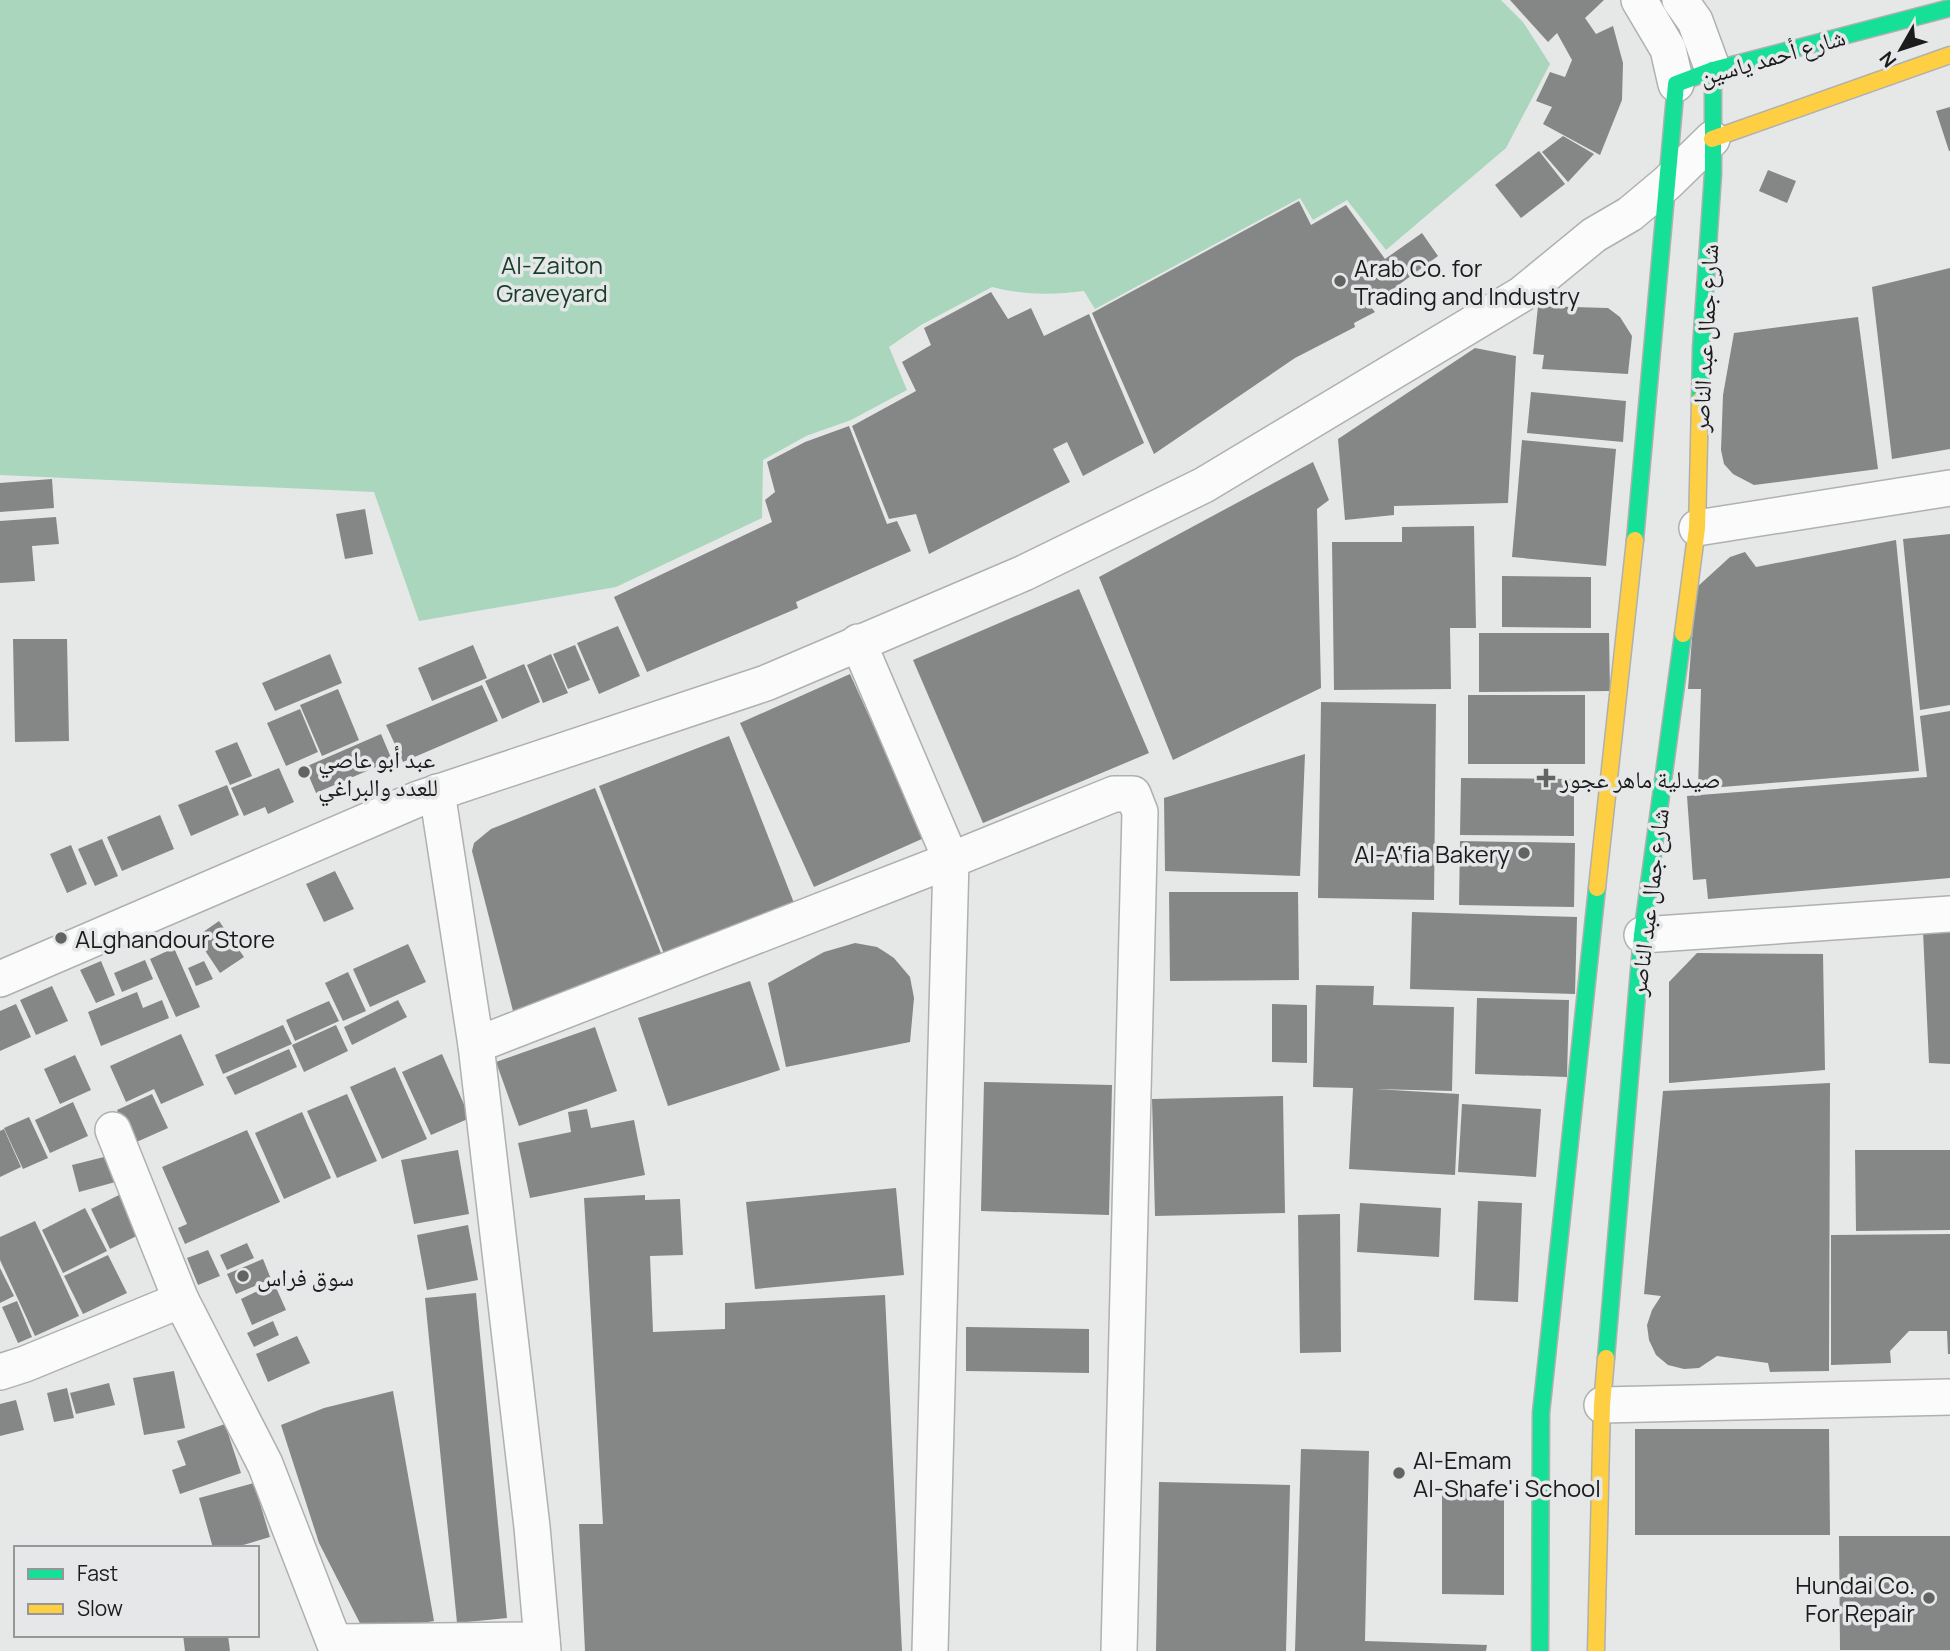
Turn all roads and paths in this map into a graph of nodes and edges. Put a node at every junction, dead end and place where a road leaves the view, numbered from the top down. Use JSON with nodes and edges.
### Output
{"nodes":[{"id":1,"x":1639,"y":0,"type":"edge"},
{"id":2,"x":1680,"y":0,"type":"edge"},
{"id":3,"x":1950,"y":8,"type":"edge"},
{"id":4,"x":1950,"y":55,"type":"edge"},
{"id":5,"x":1713,"y":71,"type":"junction"},
{"id":6,"x":1676,"y":84,"type":"junction"},
{"id":7,"x":1712,"y":139,"type":"junction"},
{"id":8,"x":1667,"y":183,"type":"junction"},
{"id":9,"x":1950,"y":488,"type":"edge"},
{"id":10,"x":1697,"y":528,"type":"junction"},
{"id":11,"x":858,"y":642,"type":"junction"},
{"id":12,"x":436,"y":792,"type":"junction"},
{"id":13,"x":951,"y":860,"type":"junction"},
{"id":14,"x":1950,"y":914,"type":"edge"},
{"id":15,"x":1642,"y":935,"type":"junction"},
{"id":16,"x":0,"y":979,"type":"edge"},
{"id":17,"x":476,"y":1045,"type":"junction"},
{"id":18,"x":113,"y":1130,"type":"dead end"},
{"id":19,"x":181,"y":1300,"type":"junction"},
{"id":20,"x":0,"y":1372,"type":"edge"},
{"id":21,"x":1950,"y":1397,"type":"edge"},
{"id":22,"x":1602,"y":1405,"type":"junction"},
{"id":23,"x":542,"y":1645,"type":"edge"},
{"id":24,"x":930,"y":1651,"type":"edge"},
{"id":25,"x":1119,"y":1651,"type":"edge"},
{"id":26,"x":1540,"y":1651,"type":"edge"},
{"id":27,"x":1595,"y":1651,"type":"edge"}],
"edges":[{"from":1,"to":6,"type":"street"},
{"from":2,"to":5,"type":"street"},
{"from":3,"to":5,"type":"main road","name":"شارع أحمد ياسين"},
{"from":4,"to":7,"type":"main road"},
{"from":5,"to":6,"type":"main road","name":"شارع أحمد ياسين"},
{"from":5,"to":7,"type":"main road","name":"شارع جمال عبد الناصر"},
{"from":6,"to":8,"type":"main road","name":"شارع جمال عبد الناصر"},
{"from":7,"to":8,"type":"street"},
{"from":7,"to":10,"type":"main road","name":"شارع جمال عبد الناصر"},
{"from":8,"to":11,"type":"street"},
{"from":8,"to":26,"type":"main road","name":"شارع جمال عبد الناصر"},
{"from":9,"to":10,"type":"street"},
{"from":10,"to":15,"type":"main road","name":"شارع جمال عبد الناصر"},
{"from":11,"to":12,"type":"street"},
{"from":11,"to":13,"type":"street"},
{"from":12,"to":16,"type":"street"},
{"from":12,"to":17,"type":"street"},
{"from":13,"to":17,"type":"street"},
{"from":13,"to":24,"type":"street"},
{"from":13,"to":25,"type":"street"},
{"from":14,"to":15,"type":"street"},
{"from":15,"to":22,"type":"main road","name":"شارع جمال عبد الناصر"},
{"from":17,"to":23,"type":"street"},
{"from":18,"to":19,"type":"street"},
{"from":19,"to":20,"type":"street"},
{"from":19,"to":23,"type":"street"},
{"from":21,"to":22,"type":"street"},
{"from":22,"to":27,"type":"main road","name":"شارع جمال عبد الناصر"}]}
